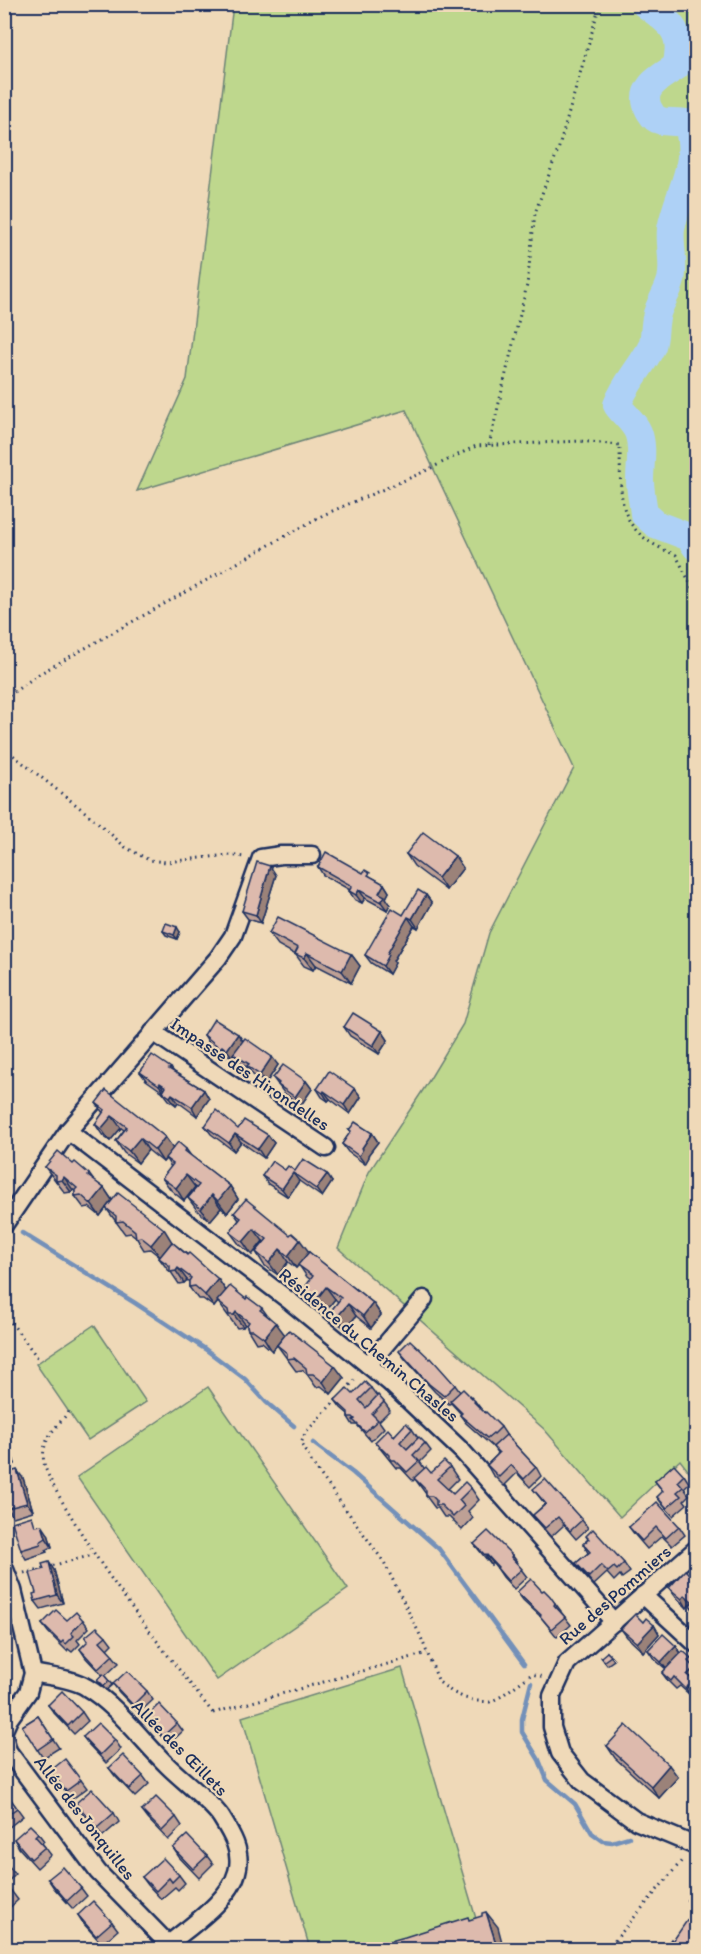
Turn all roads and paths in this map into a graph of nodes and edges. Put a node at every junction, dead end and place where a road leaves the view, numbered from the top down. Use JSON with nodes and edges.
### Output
{"nodes":[{"id":1,"x":600,"y":4,"type":"edge"},
{"id":2,"x":489,"y":446,"type":"junction"},
{"id":3,"x":696,"y":600,"type":"edge"},
{"id":4,"x":4,"y":699,"type":"edge"},
{"id":5,"x":4,"y":748,"type":"edge"},
{"id":6,"x":312,"y":855,"type":"dead end"},
{"id":7,"x":261,"y":858,"type":"junction"},
{"id":8,"x":153,"y":1032,"type":"junction"},
{"id":9,"x":68,"y":1131,"type":"junction"},
{"id":10,"x":326,"y":1148,"type":"dead end"},
{"id":11,"x":4,"y":1225,"type":"edge"},
{"id":12,"x":424,"y":1299,"type":"dead end"},
{"id":13,"x":4,"y":1313,"type":"edge"},
{"id":14,"x":40,"y":1361,"type":"dead end"},
{"id":15,"x":368,"y":1365,"type":"junction"},
{"id":16,"x":69,"y":1412,"type":"dead end"},
{"id":17,"x":696,"y":1549,"type":"edge"},
{"id":18,"x":94,"y":1555,"type":"junction"},
{"id":19,"x":7,"y":1582,"type":"edge"},
{"id":20,"x":643,"y":1595,"type":"junction"},
{"id":21,"x":614,"y":1622,"type":"junction"},
{"id":22,"x":696,"y":1644,"type":"edge"},
{"id":23,"x":428,"y":1653,"type":"junction"},
{"id":24,"x":33,"y":1673,"type":"junction"},
{"id":25,"x":557,"y":1682,"type":"junction"},
{"id":26,"x":4,"y":1730,"type":"edge"},
{"id":27,"x":4,"y":1736,"type":"edge"},
{"id":28,"x":696,"y":1845,"type":"edge"},
{"id":29,"x":171,"y":1947,"type":"edge"},
{"id":30,"x":607,"y":1950,"type":"edge"}],
"edges":[{"from":1,"to":2,"type":"path"},
{"from":2,"to":3,"type":"path"},
{"from":2,"to":4,"type":"path"},
{"from":5,"to":7,"type":"path"},
{"from":6,"to":7,"type":"street"},
{"from":7,"to":8,"type":"street"},
{"from":8,"to":9,"type":"street"},
{"from":8,"to":10,"type":"street","name":"Impasse des Hirondelles"},
{"from":9,"to":11,"type":"street"},
{"from":9,"to":15,"type":"street","name":"Résidence du Chemin Chasles"},
{"from":12,"to":15,"type":"street"},
{"from":13,"to":14,"type":"path"},
{"from":15,"to":21,"type":"street","name":"Résidence du Chemin Chasles"},
{"from":15,"to":23,"type":"path"},
{"from":16,"to":18,"type":"path"},
{"from":17,"to":20,"type":"street","name":"Rue des Pommiers"},
{"from":18,"to":19,"type":"path"},
{"from":18,"to":23,"type":"path"},
{"from":19,"to":24,"type":"street"},
{"from":20,"to":21,"type":"street","name":"Rue des Pommiers"},
{"from":20,"to":22,"type":"street"},
{"from":21,"to":25,"type":"street","name":"Rue des Pommiers"},
{"from":23,"to":25,"type":"path"},
{"from":24,"to":26,"type":"street"},
{"from":24,"to":29,"type":"street","name":"Allée des Œillets"},
{"from":25,"to":28,"type":"street","name":"Rue des Pommiers"},
{"from":27,"to":29,"type":"street","name":"Allée des Jonquilles"},
{"from":28,"to":30,"type":"path"}]}
